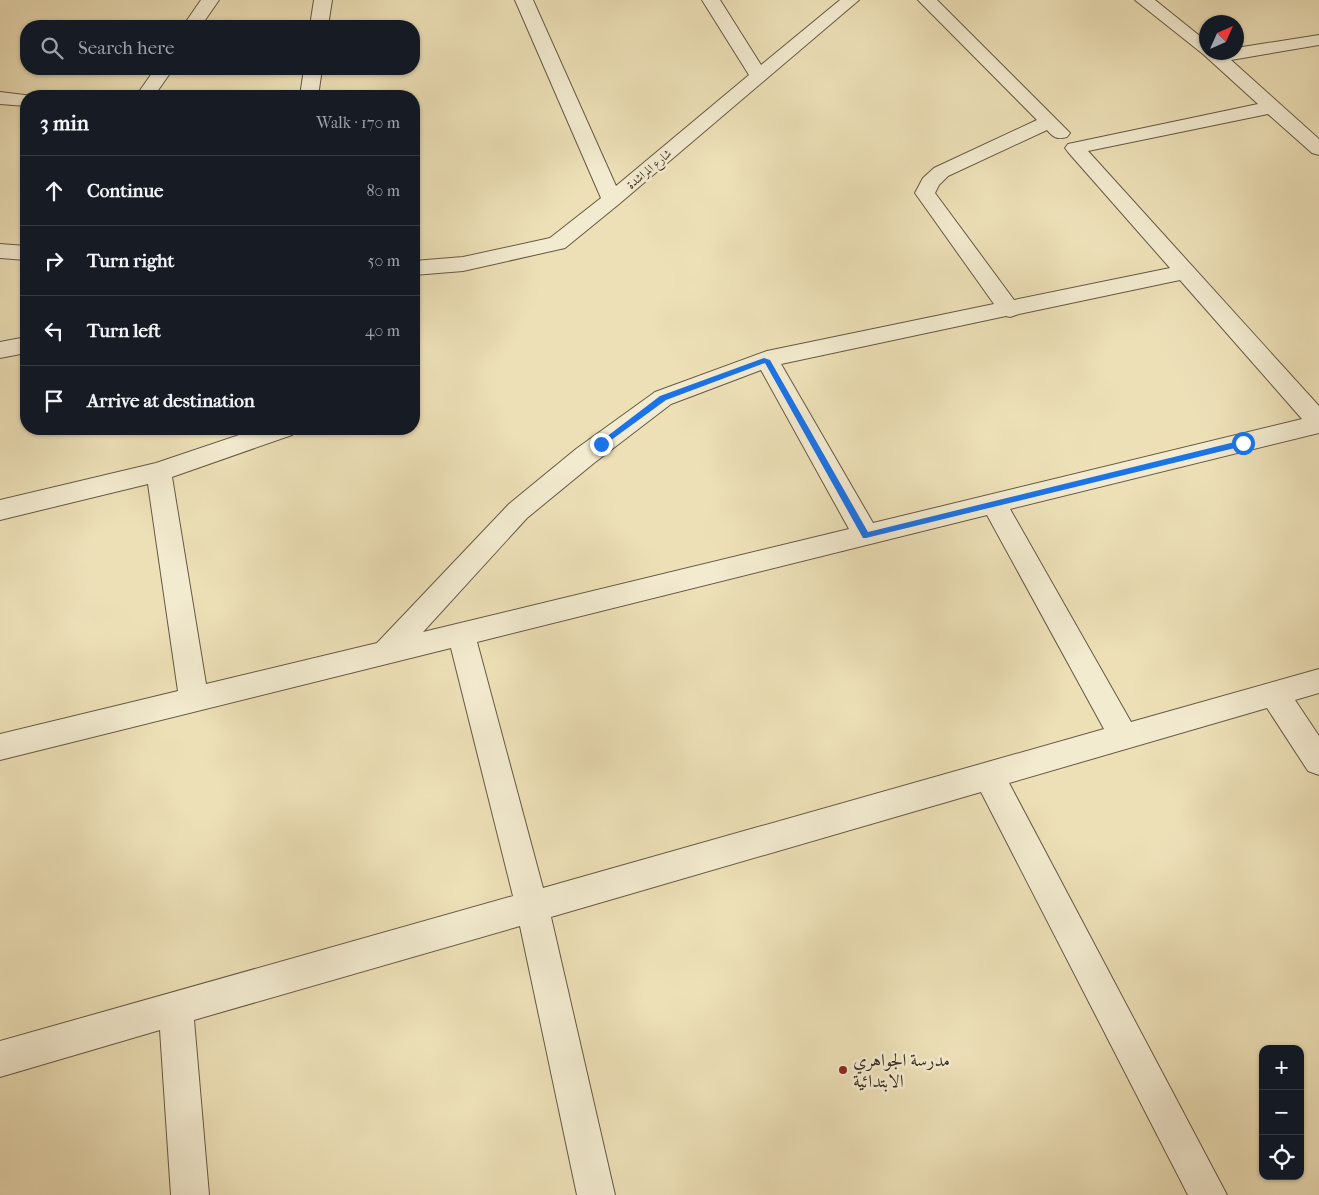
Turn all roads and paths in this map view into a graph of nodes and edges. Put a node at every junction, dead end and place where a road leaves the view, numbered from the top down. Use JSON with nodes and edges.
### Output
{"nodes":[{"id":1,"x":210,"y":0,"type":"edge"},
{"id":2,"x":323,"y":0,"type":"edge"},
{"id":3,"x":524,"y":0,"type":"edge"},
{"id":4,"x":711,"y":0,"type":"edge"},
{"id":5,"x":850,"y":0,"type":"edge"},
{"id":6,"x":927,"y":0,"type":"edge"},
{"id":7,"x":1144,"y":0,"type":"edge"},
{"id":8,"x":196,"y":20,"type":"edge"},
{"id":9,"x":320,"y":20,"type":"edge"},
{"id":10,"x":1319,"y":40,"type":"edge"},
{"id":11,"x":1199,"y":43,"type":"edge"},
{"id":12,"x":1244,"y":49,"type":"edge"},
{"id":13,"x":1220,"y":60,"type":"edge"},
{"id":14,"x":160,"y":75,"type":"edge"},
{"id":15,"x":312,"y":75,"type":"edge"},
{"id":16,"x":759,"y":76,"type":"junction"},
{"id":17,"x":149,"y":90,"type":"edge"},
{"id":18,"x":309,"y":90,"type":"edge"},
{"id":19,"x":0,"y":98,"type":"edge"},
{"id":20,"x":20,"y":100,"type":"edge"},
{"id":21,"x":1272,"y":107,"type":"junction"},
{"id":22,"x":1049,"y":122,"type":"junction"},
{"id":23,"x":1075,"y":148,"type":"junction"},
{"id":24,"x":1319,"y":149,"type":"edge"},
{"id":25,"x":612,"y":200,"type":"junction"},
{"id":26,"x":0,"y":251,"type":"edge"},
{"id":27,"x":20,"y":253,"type":"edge"},
{"id":28,"x":420,"y":268,"type":"edge"},
{"id":29,"x":1184,"y":272,"type":"junction"},
{"id":30,"x":1010,"y":310,"type":"junction"},
{"id":31,"x":20,"y":346,"type":"edge"},
{"id":32,"x":0,"y":350,"type":"edge"},
{"id":33,"x":767,"y":360,"type":"junction"},
{"id":34,"x":1319,"y":423,"type":"edge"},
{"id":35,"x":266,"y":435,"type":"edge"},
{"id":36,"x":159,"y":472,"type":"junction"},
{"id":37,"x":994,"y":504,"type":"junction"},
{"id":38,"x":0,"y":510,"type":"edge"},
{"id":39,"x":866,"y":535,"type":"junction"},
{"id":40,"x":461,"y":634,"type":"junction"},
{"id":41,"x":385,"y":653,"type":"junction"},
{"id":42,"x":1319,"y":682,"type":"edge"},
{"id":43,"x":1274,"y":694,"type":"junction"},
{"id":44,"x":194,"y":700,"type":"junction"},
{"id":45,"x":1124,"y":737,"type":"junction"},
{"id":46,"x":0,"y":747,"type":"edge"},
{"id":47,"x":1319,"y":760,"type":"edge"},
{"id":48,"x":989,"y":776,"type":"junction"},
{"id":49,"x":532,"y":907,"type":"junction"},
{"id":50,"x":176,"y":1008,"type":"junction"},
{"id":51,"x":0,"y":1059,"type":"edge"},
{"id":52,"x":190,"y":1195,"type":"edge"},
{"id":53,"x":596,"y":1195,"type":"edge"},
{"id":54,"x":1208,"y":1195,"type":"edge"}],
"edges":[{"from":1,"to":8,"type":"street"},
{"from":2,"to":9,"type":"street"},
{"from":3,"to":25,"type":"street"},
{"from":4,"to":16,"type":"street"},
{"from":5,"to":16,"type":"street","name":"شارع المراشدة"},
{"from":6,"to":22,"type":"street"},
{"from":7,"to":11,"type":"street"},
{"from":10,"to":12,"type":"street"},
{"from":13,"to":21,"type":"street"},
{"from":14,"to":17,"type":"street"},
{"from":15,"to":18,"type":"street"},
{"from":16,"to":25,"type":"street","name":"شارع المراشدة"},
{"from":19,"to":20,"type":"street"},
{"from":21,"to":23,"type":"street"},
{"from":21,"to":24,"type":"street"},
{"from":22,"to":23,"type":"street"},
{"from":22,"to":30,"type":"street"},
{"from":23,"to":29,"type":"street"},
{"from":25,"to":28,"type":"street","name":"شارع المراشدة"},
{"from":26,"to":27,"type":"street"},
{"from":29,"to":30,"type":"street"},
{"from":29,"to":34,"type":"street"},
{"from":30,"to":33,"type":"street"},
{"from":31,"to":32,"type":"street"},
{"from":33,"to":39,"type":"street"},
{"from":33,"to":41,"type":"street"},
{"from":34,"to":37,"type":"street"},
{"from":35,"to":36,"type":"street"},
{"from":36,"to":38,"type":"street"},
{"from":36,"to":44,"type":"street"},
{"from":37,"to":39,"type":"street"},
{"from":37,"to":45,"type":"street"},
{"from":39,"to":40,"type":"street"},
{"from":40,"to":41,"type":"street"},
{"from":40,"to":49,"type":"street"},
{"from":41,"to":44,"type":"street"},
{"from":42,"to":43,"type":"street"},
{"from":43,"to":45,"type":"street"},
{"from":43,"to":47,"type":"street"},
{"from":44,"to":46,"type":"street"},
{"from":45,"to":48,"type":"street"},
{"from":48,"to":49,"type":"street"},
{"from":48,"to":54,"type":"street"},
{"from":49,"to":50,"type":"street"},
{"from":49,"to":53,"type":"street"},
{"from":50,"to":51,"type":"street"},
{"from":50,"to":52,"type":"street"}]}
